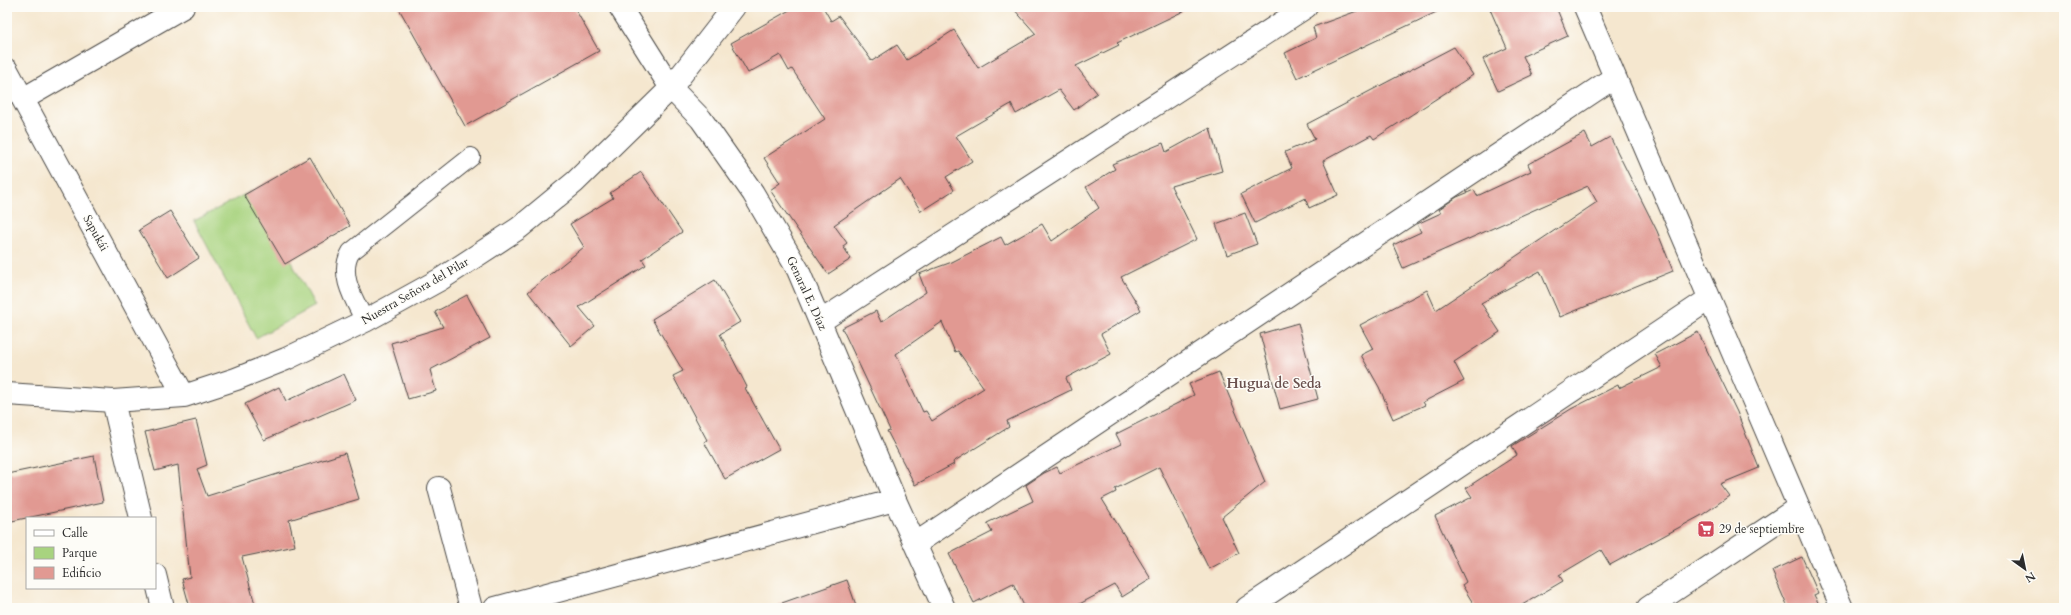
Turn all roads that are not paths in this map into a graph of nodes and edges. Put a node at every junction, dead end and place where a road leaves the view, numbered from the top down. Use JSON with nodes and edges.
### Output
{"nodes":[{"id":1,"x":183,"y":7,"type":"edge"},
{"id":2,"x":620,"y":7,"type":"edge"},
{"id":3,"x":734,"y":7,"type":"edge"},
{"id":4,"x":1306,"y":7,"type":"edge"},
{"id":5,"x":1585,"y":7,"type":"edge"},
{"id":6,"x":7,"y":70,"type":"edge"},
{"id":7,"x":1615,"y":77,"type":"junction"},
{"id":8,"x":671,"y":88,"type":"junction"},
{"id":9,"x":23,"y":99,"type":"junction"},
{"id":10,"x":471,"y":157,"type":"dead end"},
{"id":11,"x":1709,"y":299,"type":"junction"},
{"id":12,"x":365,"y":321,"type":"junction"},
{"id":13,"x":821,"y":321,"type":"junction"},
{"id":14,"x":7,"y":394,"type":"edge"},
{"id":15,"x":184,"y":396,"type":"junction"},
{"id":16,"x":113,"y":402,"type":"junction"},
{"id":17,"x":439,"y":488,"type":"dead end"},
{"id":18,"x":896,"y":500,"type":"junction"},
{"id":19,"x":1799,"y":507,"type":"junction"},
{"id":20,"x":141,"y":517,"type":"edge"},
{"id":21,"x":915,"y":544,"type":"junction"},
{"id":22,"x":156,"y":579,"type":"edge"},
{"id":23,"x":163,"y":608,"type":"edge"},
{"id":24,"x":471,"y":608,"type":"edge"},
{"id":25,"x":495,"y":608,"type":"edge"},
{"id":26,"x":944,"y":608,"type":"edge"},
{"id":27,"x":1247,"y":608,"type":"edge"},
{"id":28,"x":1648,"y":608,"type":"edge"},
{"id":29,"x":1842,"y":608,"type":"edge"}],
"edges":[{"from":1,"to":9,"type":"street"},
{"from":2,"to":8,"type":"street","name":"Genaral E. Díaz"},
{"from":3,"to":8,"type":"street","name":"Nuestra Señora del Pilar"},
{"from":4,"to":13,"type":"street"},
{"from":5,"to":7,"type":"street"},
{"from":6,"to":9,"type":"street","name":"Sapukái"},
{"from":7,"to":11,"type":"street"},
{"from":7,"to":21,"type":"street"},
{"from":8,"to":12,"type":"street","name":"Nuestra Señora del Pilar"},
{"from":8,"to":13,"type":"street","name":"Genaral E. Díaz"},
{"from":9,"to":15,"type":"street","name":"Sapukái"},
{"from":10,"to":12,"type":"lane"},
{"from":11,"to":19,"type":"street"},
{"from":11,"to":27,"type":"street"},
{"from":12,"to":15,"type":"street","name":"Nuestra Señora del Pilar"},
{"from":13,"to":18,"type":"street","name":"Genaral E. Díaz"},
{"from":14,"to":16,"type":"street","name":"Nuestra Señora del Pilar"},
{"from":15,"to":16,"type":"street","name":"Nuestra Señora del Pilar"},
{"from":16,"to":20,"type":"street"},
{"from":17,"to":24,"type":"street"},
{"from":18,"to":21,"type":"street","name":"Genaral E. Díaz"},
{"from":18,"to":25,"type":"street"},
{"from":19,"to":28,"type":"street"},
{"from":19,"to":29,"type":"street"},
{"from":21,"to":26,"type":"street","name":"Genaral E. Díaz"},
{"from":22,"to":23,"type":"street"}]}
